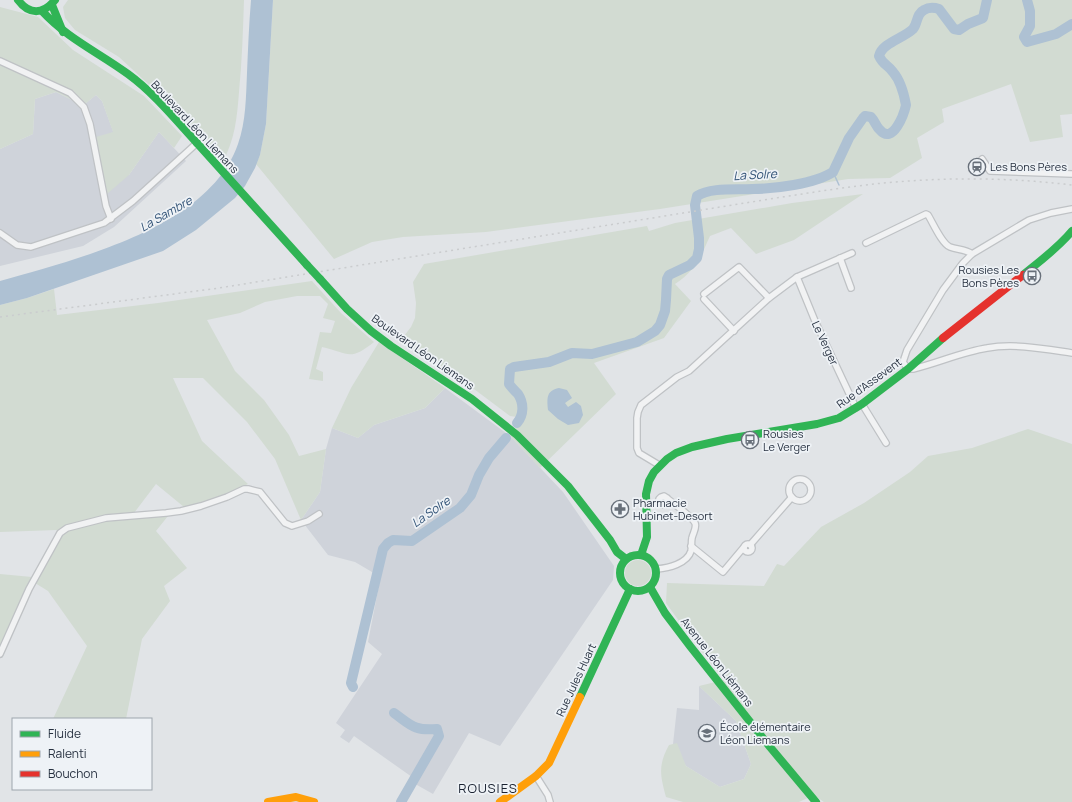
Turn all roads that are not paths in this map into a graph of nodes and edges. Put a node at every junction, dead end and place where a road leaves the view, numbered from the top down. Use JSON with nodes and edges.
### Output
{"nodes":[{"id":1,"x":18,"y":0,"type":"edge"},
{"id":2,"x":54,"y":2,"type":"edge"},
{"id":3,"x":42,"y":11,"type":"junction"},
{"id":4,"x":63,"y":32,"type":"junction"},
{"id":5,"x":0,"y":62,"type":"edge"},
{"id":6,"x":197,"y":143,"type":"junction"},
{"id":7,"x":982,"y":159,"type":"dead end"},
{"id":8,"x":1072,"y":174,"type":"edge"},
{"id":9,"x":1072,"y":209,"type":"edge"},
{"id":10,"x":111,"y":219,"type":"junction"},
{"id":11,"x":0,"y":233,"type":"edge"},
{"id":12,"x":1072,"y":233,"type":"edge"},
{"id":13,"x":866,"y":243,"type":"dead end"},
{"id":14,"x":852,"y":253,"type":"dead end"},
{"id":15,"x":972,"y":254,"type":"junction"},
{"id":16,"x":840,"y":258,"type":"junction"},
{"id":17,"x":797,"y":277,"type":"junction"},
{"id":18,"x":851,"y":288,"type":"dead end"},
{"id":19,"x":769,"y":298,"type":"junction"},
{"id":20,"x":734,"y":331,"type":"junction"},
{"id":21,"x":1072,"y":353,"type":"edge"},
{"id":22,"x":908,"y":369,"type":"junction"},
{"id":23,"x":859,"y":406,"type":"junction"},
{"id":24,"x":886,"y":444,"type":"dead end"},
{"id":25,"x":660,"y":465,"type":"junction"},
{"id":26,"x":792,"y":497,"type":"junction"},
{"id":27,"x":667,"y":498,"type":"dead end"},
{"id":28,"x":319,"y":514,"type":"dead end"},
{"id":29,"x":691,"y":546,"type":"junction"},
{"id":30,"x":641,"y":555,"type":"junction"},
{"id":31,"x":626,"y":559,"type":"junction"},
{"id":32,"x":657,"y":569,"type":"junction"},
{"id":33,"x":650,"y":587,"type":"junction"},
{"id":34,"x":630,"y":589,"type":"junction"},
{"id":35,"x":0,"y":654,"type":"edge"},
{"id":36,"x":536,"y":776,"type":"junction"},
{"id":37,"x":268,"y":802,"type":"edge"},
{"id":38,"x":314,"y":802,"type":"edge"},
{"id":39,"x":500,"y":802,"type":"edge"},
{"id":40,"x":550,"y":802,"type":"edge"},
{"id":41,"x":816,"y":802,"type":"edge"}],
"edges":[{"from":1,"to":3,"type":"main road"},
{"from":2,"to":3,"type":"main road"},
{"from":2,"to":4,"type":"main road"},
{"from":3,"to":4,"type":"main road","name":"Boulevard Léon Liemans"},
{"from":4,"to":6,"type":"main road","name":"Boulevard Léon Liemans"},
{"from":5,"to":10,"type":"street"},
{"from":6,"to":10,"type":"street"},
{"from":6,"to":31,"type":"main road","name":"Boulevard Léon Liemans","bridge":true},
{"from":7,"to":8,"type":"street"},
{"from":9,"to":15,"type":"street"},
{"from":10,"to":11,"type":"street"},
{"from":12,"to":22,"type":"main road","name":"Rue d'Assevent"},
{"from":13,"to":15,"type":"street"},
{"from":14,"to":16,"type":"street"},
{"from":15,"to":22,"type":"street"},
{"from":16,"to":17,"type":"street"},
{"from":16,"to":18,"type":"street"},
{"from":17,"to":19,"type":"street"},
{"from":17,"to":23,"type":"street","name":"Le Verger"},
{"from":19,"to":20,"type":"street"},
{"from":19,"to":20,"type":"street"},
{"from":20,"to":25,"type":"street"},
{"from":21,"to":22,"type":"street"},
{"from":22,"to":23,"type":"main road","name":"Rue d'Assevent"},
{"from":23,"to":24,"type":"street","name":"Le Verger"},
{"from":23,"to":25,"type":"main road","name":"Rue d'Assevent"},
{"from":25,"to":30,"type":"main road","name":"Rue d'Assevent"},
{"from":26,"to":26,"type":"street"},
{"from":26,"to":29,"type":"street"},
{"from":27,"to":29,"type":"street"},
{"from":28,"to":35,"type":"street"},
{"from":29,"to":32,"type":"street"},
{"from":30,"to":31,"type":"main road"},
{"from":30,"to":32,"type":"main road"},
{"from":31,"to":34,"type":"main road"},
{"from":32,"to":33,"type":"main road"},
{"from":33,"to":34,"type":"main road"},
{"from":33,"to":41,"type":"main road","name":"Avenue Léon Liémans"},
{"from":34,"to":36,"type":"main road","name":"Rue Jules Huart"},
{"from":36,"to":39,"type":"main road","name":"Rue Jules Huart"},
{"from":36,"to":40,"type":"street"},
{"from":37,"to":38,"type":"main road"}]}
